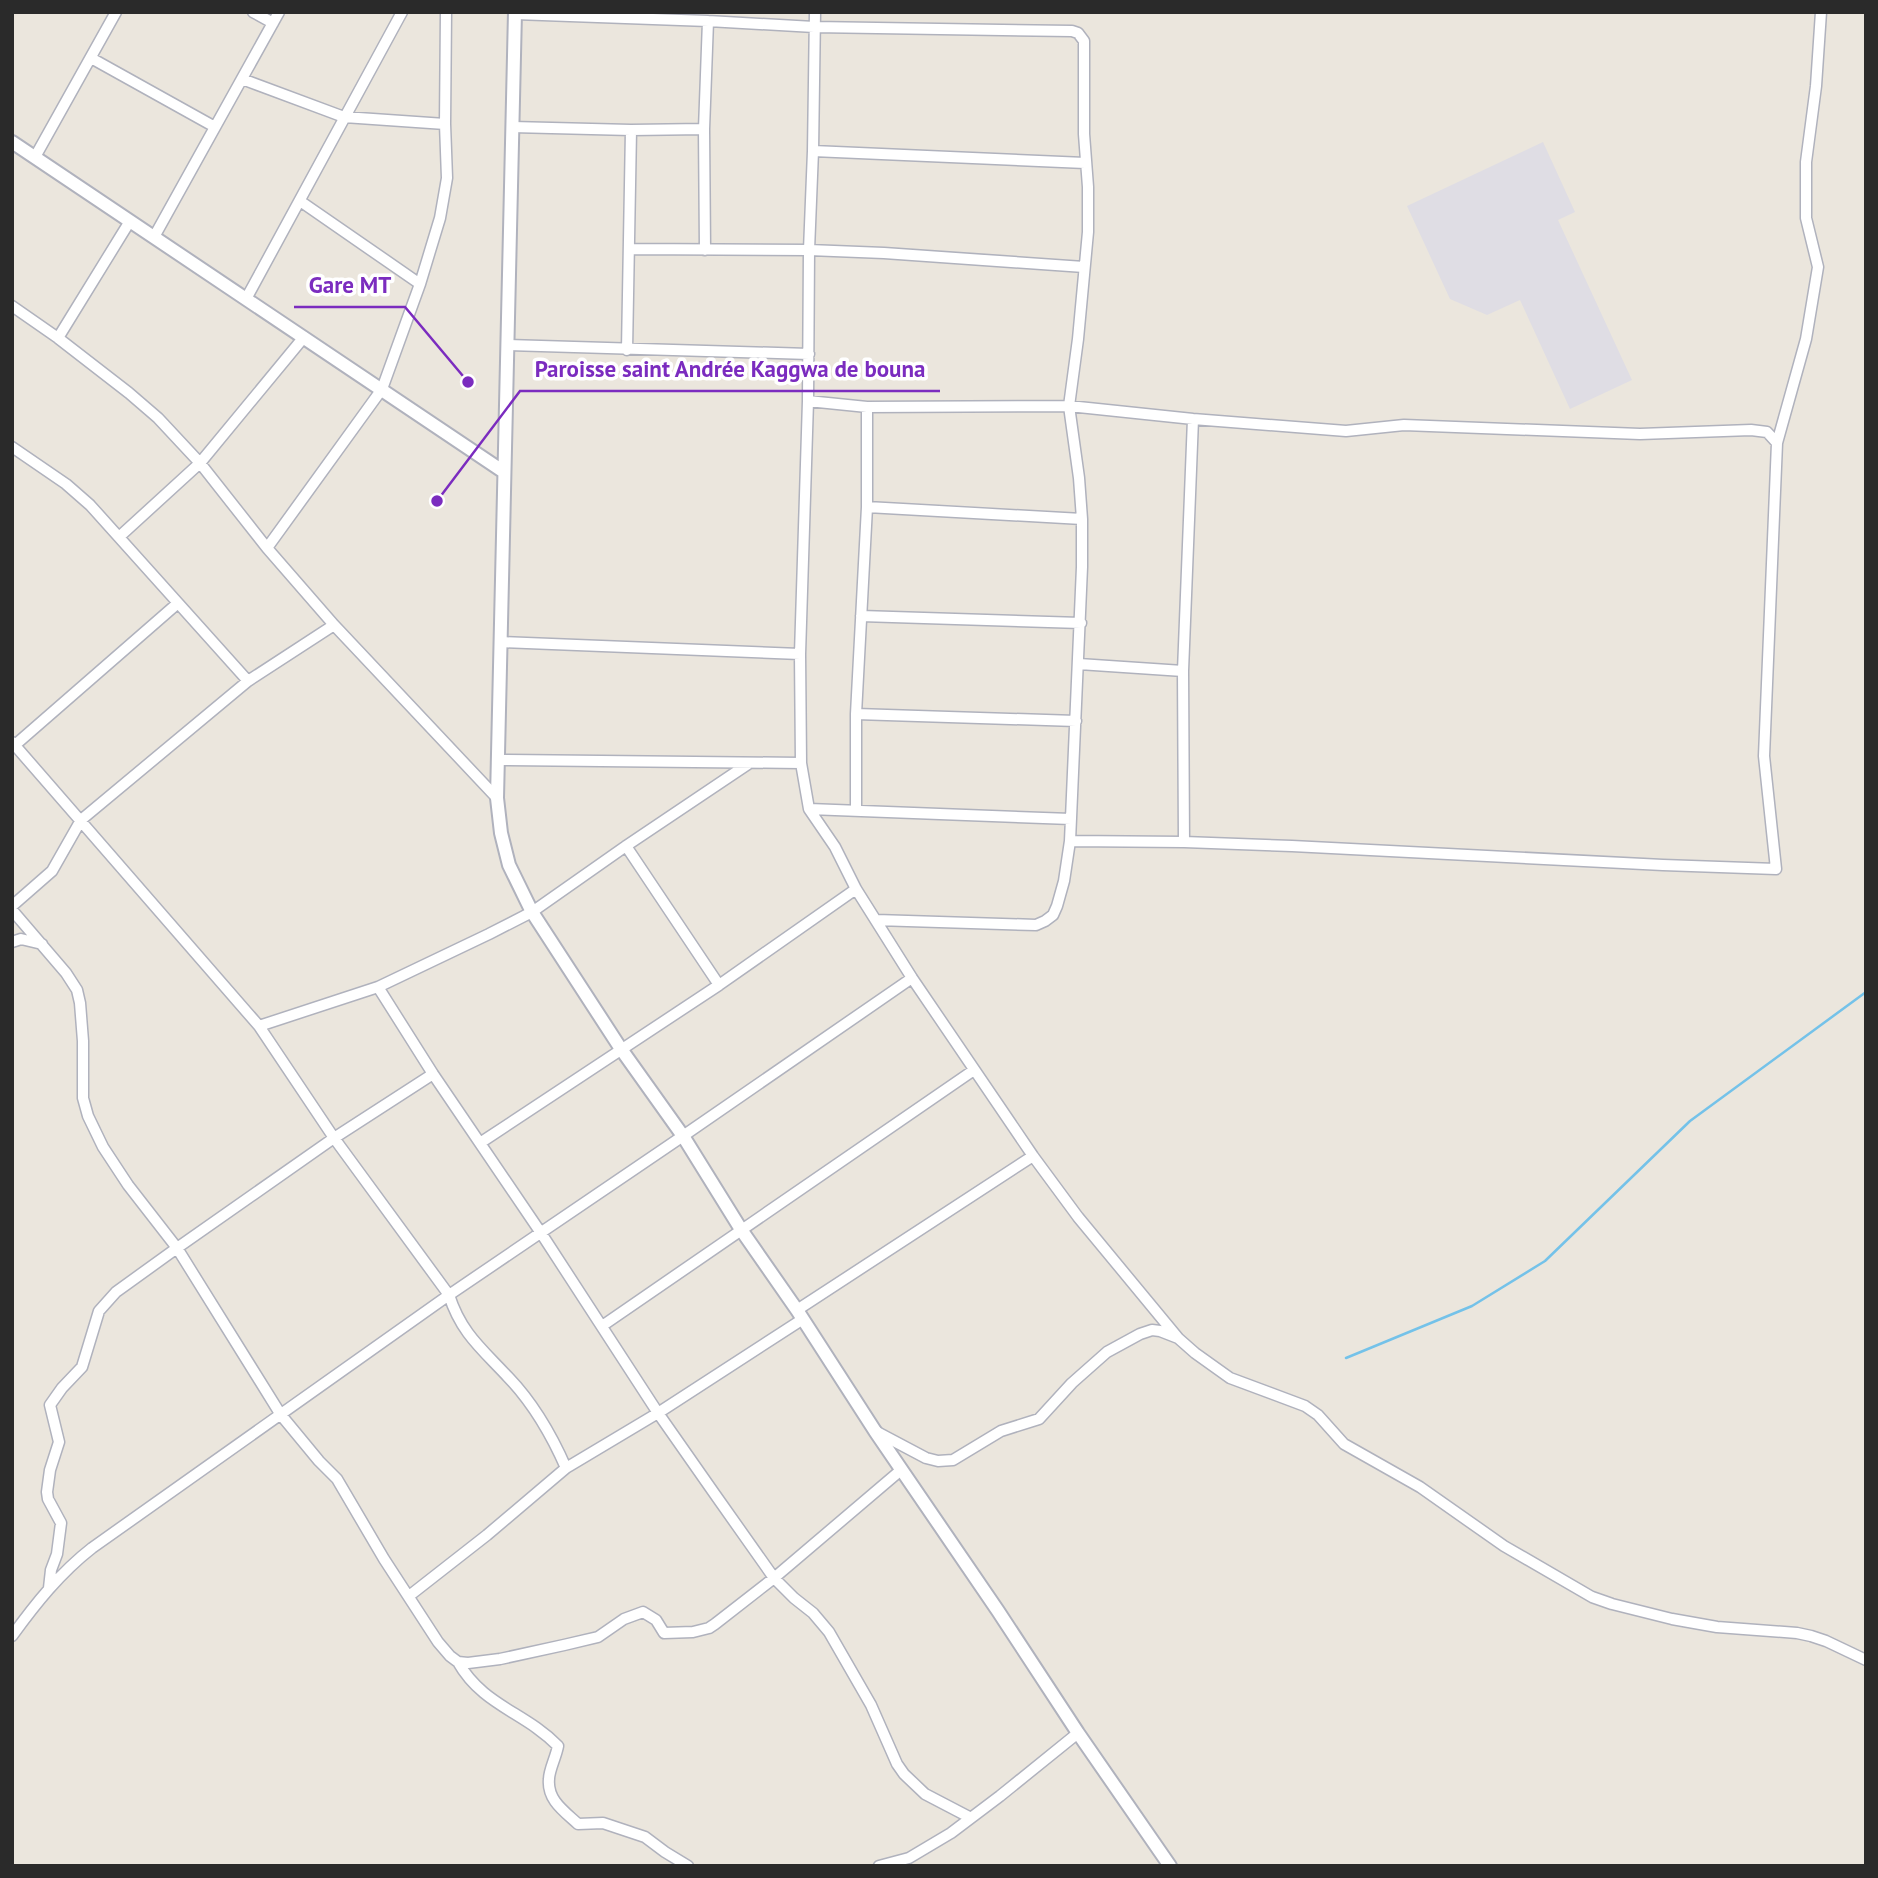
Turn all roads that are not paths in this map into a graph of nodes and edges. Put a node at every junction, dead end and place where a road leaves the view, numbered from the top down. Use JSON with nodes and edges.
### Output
{"nodes":[{"id":1,"x":116,"y":12,"type":"edge"},
{"id":2,"x":253,"y":12,"type":"edge"},
{"id":3,"x":279,"y":12,"type":"edge"},
{"id":4,"x":402,"y":12,"type":"edge"},
{"id":5,"x":446,"y":12,"type":"edge"},
{"id":6,"x":815,"y":12,"type":"edge"},
{"id":7,"x":1821,"y":12,"type":"edge"},
{"id":8,"x":515,"y":13,"type":"edge"},
{"id":9,"x":634,"y":15,"type":"edge"},
{"id":10,"x":708,"y":21,"type":"junction"},
{"id":11,"x":273,"y":23,"type":"junction"},
{"id":12,"x":814,"y":27,"type":"junction"},
{"id":13,"x":91,"y":58,"type":"junction"},
{"id":14,"x":242,"y":79,"type":"junction"},
{"id":15,"x":344,"y":117,"type":"junction"},
{"id":16,"x":445,"y":124,"type":"junction"},
{"id":17,"x":215,"y":127,"type":"junction"},
{"id":18,"x":512,"y":127,"type":"junction"},
{"id":19,"x":704,"y":129,"type":"junction"},
{"id":20,"x":631,"y":130,"type":"junction"},
{"id":21,"x":13,"y":145,"type":"edge"},
{"id":22,"x":813,"y":151,"type":"junction"},
{"id":23,"x":35,"y":158,"type":"junction"},
{"id":24,"x":1085,"y":163,"type":"junction"},
{"id":25,"x":300,"y":201,"type":"junction"},
{"id":26,"x":130,"y":221,"type":"junction"},
{"id":27,"x":154,"y":237,"type":"junction"},
{"id":28,"x":629,"y":249,"type":"junction"},
{"id":29,"x":705,"y":250,"type":"junction"},
{"id":30,"x":809,"y":250,"type":"junction"},
{"id":31,"x":1084,"y":267,"type":"junction"},
{"id":32,"x":420,"y":284,"type":"junction"},
{"id":33,"x":246,"y":299,"type":"junction"},
{"id":34,"x":12,"y":306,"type":"edge"},
{"id":35,"x":304,"y":337,"type":"junction"},
{"id":36,"x":58,"y":338,"type":"junction"},
{"id":37,"x":508,"y":345,"type":"junction"},
{"id":38,"x":627,"y":350,"type":"junction"},
{"id":39,"x":809,"y":354,"type":"junction"},
{"id":40,"x":382,"y":389,"type":"junction"},
{"id":41,"x":808,"y":401,"type":"junction"},
{"id":42,"x":1069,"y":406,"type":"junction"},
{"id":43,"x":867,"y":407,"type":"junction"},
{"id":44,"x":1193,"y":419,"type":"junction"},
{"id":45,"x":1777,"y":443,"type":"junction"},
{"id":46,"x":12,"y":447,"type":"edge"},
{"id":47,"x":201,"y":463,"type":"junction"},
{"id":48,"x":504,"y":472,"type":"junction"},
{"id":49,"x":867,"y":507,"type":"junction"},
{"id":50,"x":1082,"y":519,"type":"junction"},
{"id":51,"x":119,"y":537,"type":"junction"},
{"id":52,"x":267,"y":548,"type":"junction"},
{"id":53,"x":178,"y":603,"type":"junction"},
{"id":54,"x":861,"y":616,"type":"junction"},
{"id":55,"x":1081,"y":623,"type":"junction"},
{"id":56,"x":334,"y":625,"type":"junction"},
{"id":57,"x":500,"y":642,"type":"junction"},
{"id":58,"x":800,"y":654,"type":"junction"},
{"id":59,"x":1079,"y":664,"type":"junction"},
{"id":60,"x":1183,"y":671,"type":"junction"},
{"id":61,"x":248,"y":681,"type":"junction"},
{"id":62,"x":856,"y":714,"type":"junction"},
{"id":63,"x":1076,"y":721,"type":"junction"},
{"id":64,"x":13,"y":743,"type":"edge"},
{"id":65,"x":498,"y":760,"type":"junction"},
{"id":66,"x":748,"y":764,"type":"junction"},
{"id":67,"x":801,"y":764,"type":"junction"},
{"id":68,"x":497,"y":798,"type":"junction"},
{"id":69,"x":809,"y":809,"type":"junction"},
{"id":70,"x":856,"y":811,"type":"junction"},
{"id":71,"x":81,"y":820,"type":"junction"},
{"id":72,"x":1071,"y":820,"type":"junction"},
{"id":73,"x":1070,"y":841,"type":"junction"},
{"id":74,"x":1184,"y":842,"type":"junction"},
{"id":75,"x":626,"y":846,"type":"junction"},
{"id":76,"x":856,"y":889,"type":"junction"},
{"id":77,"x":12,"y":908,"type":"edge"},
{"id":78,"x":532,"y":912,"type":"junction"},
{"id":79,"x":876,"y":920,"type":"junction"},
{"id":80,"x":12,"y":942,"type":"edge"},
{"id":81,"x":42,"y":944,"type":"junction"},
{"id":82,"x":912,"y":978,"type":"junction"},
{"id":83,"x":719,"y":985,"type":"junction"},
{"id":84,"x":378,"y":987,"type":"junction"},
{"id":85,"x":259,"y":1026,"type":"junction"},
{"id":86,"x":621,"y":1049,"type":"junction"},
{"id":87,"x":974,"y":1069,"type":"junction"},
{"id":88,"x":433,"y":1074,"type":"junction"},
{"id":89,"x":683,"y":1136,"type":"junction"},
{"id":90,"x":334,"y":1138,"type":"junction"},
{"id":91,"x":480,"y":1143,"type":"junction"},
{"id":92,"x":1033,"y":1156,"type":"junction"},
{"id":93,"x":742,"y":1231,"type":"junction"},
{"id":94,"x":541,"y":1233,"type":"junction"},
{"id":95,"x":177,"y":1248,"type":"junction"},
{"id":96,"x":449,"y":1295,"type":"junction"},
{"id":97,"x":800,"y":1314,"type":"junction"},
{"id":98,"x":602,"y":1326,"type":"junction"},
{"id":99,"x":1178,"y":1338,"type":"junction"},
{"id":100,"x":659,"y":1413,"type":"junction"},
{"id":101,"x":281,"y":1415,"type":"junction"},
{"id":102,"x":875,"y":1431,"type":"junction"},
{"id":103,"x":566,"y":1468,"type":"junction"},
{"id":104,"x":901,"y":1470,"type":"junction"},
{"id":105,"x":775,"y":1578,"type":"junction"},
{"id":106,"x":49,"y":1588,"type":"junction"},
{"id":107,"x":409,"y":1596,"type":"junction"},
{"id":108,"x":12,"y":1636,"type":"edge"},
{"id":109,"x":1866,"y":1660,"type":"edge"},
{"id":110,"x":458,"y":1662,"type":"junction"},
{"id":111,"x":1078,"y":1733,"type":"junction"},
{"id":112,"x":971,"y":1818,"type":"junction"},
{"id":113,"x":688,"y":1866,"type":"edge"},
{"id":114,"x":878,"y":1866,"type":"edge"},
{"id":115,"x":1170,"y":1866,"type":"edge"}],
"edges":[{"from":1,"to":13,"type":"street"},
{"from":2,"to":11,"type":"street"},
{"from":3,"to":11,"type":"street"},
{"from":4,"to":15,"type":"street"},
{"from":5,"to":16,"type":"street"},
{"from":6,"to":12,"type":"street"},
{"from":7,"to":45,"type":"street"},
{"from":8,"to":9,"type":"street"},
{"from":8,"to":18,"type":"street"},
{"from":9,"to":10,"type":"street"},
{"from":10,"to":12,"type":"street"},
{"from":10,"to":19,"type":"street"},
{"from":11,"to":14,"type":"street"},
{"from":12,"to":22,"type":"street"},
{"from":12,"to":24,"type":"street"},
{"from":13,"to":17,"type":"street"},
{"from":13,"to":23,"type":"street"},
{"from":14,"to":15,"type":"street"},
{"from":14,"to":17,"type":"street"},
{"from":15,"to":16,"type":"street"},
{"from":15,"to":25,"type":"street"},
{"from":16,"to":32,"type":"street"},
{"from":17,"to":27,"type":"street"},
{"from":18,"to":20,"type":"street"},
{"from":18,"to":37,"type":"street"},
{"from":19,"to":20,"type":"street"},
{"from":19,"to":29,"type":"street"},
{"from":20,"to":28,"type":"street"},
{"from":21,"to":23,"type":"street"},
{"from":22,"to":24,"type":"street"},
{"from":22,"to":30,"type":"street"},
{"from":23,"to":26,"type":"street"},
{"from":24,"to":31,"type":"street"},
{"from":25,"to":32,"type":"street"},
{"from":25,"to":33,"type":"street"},
{"from":26,"to":27,"type":"street"},
{"from":26,"to":36,"type":"street"},
{"from":27,"to":33,"type":"street"},
{"from":28,"to":29,"type":"street"},
{"from":28,"to":38,"type":"street"},
{"from":29,"to":30,"type":"street"},
{"from":30,"to":31,"type":"street"},
{"from":30,"to":39,"type":"street"},
{"from":31,"to":42,"type":"street"},
{"from":32,"to":40,"type":"street"},
{"from":33,"to":35,"type":"street"},
{"from":34,"to":36,"type":"street"},
{"from":35,"to":40,"type":"street"},
{"from":35,"to":47,"type":"street"},
{"from":36,"to":47,"type":"street"},
{"from":37,"to":38,"type":"street"},
{"from":37,"to":48,"type":"street"},
{"from":38,"to":39,"type":"street"},
{"from":39,"to":41,"type":"street"},
{"from":40,"to":48,"type":"street"},
{"from":40,"to":52,"type":"street"},
{"from":41,"to":43,"type":"street"},
{"from":41,"to":58,"type":"street"},
{"from":42,"to":43,"type":"street"},
{"from":42,"to":44,"type":"street"},
{"from":42,"to":50,"type":"street"},
{"from":43,"to":49,"type":"street"},
{"from":44,"to":45,"type":"street"},
{"from":44,"to":60,"type":"street"},
{"from":45,"to":74,"type":"street"},
{"from":46,"to":51,"type":"street"},
{"from":47,"to":51,"type":"street"},
{"from":47,"to":52,"type":"street"},
{"from":48,"to":57,"type":"street"},
{"from":49,"to":50,"type":"street"},
{"from":49,"to":54,"type":"street"},
{"from":50,"to":55,"type":"street"},
{"from":51,"to":53,"type":"street"},
{"from":52,"to":56,"type":"street"},
{"from":53,"to":61,"type":"street"},
{"from":53,"to":64,"type":"street"},
{"from":54,"to":55,"type":"street"},
{"from":54,"to":62,"type":"street"},
{"from":55,"to":59,"type":"street"},
{"from":56,"to":61,"type":"street"},
{"from":56,"to":68,"type":"street"},
{"from":57,"to":58,"type":"street"},
{"from":57,"to":65,"type":"street"},
{"from":58,"to":67,"type":"street"},
{"from":59,"to":60,"type":"street"},
{"from":59,"to":63,"type":"street"},
{"from":60,"to":74,"type":"street"},
{"from":61,"to":71,"type":"street"},
{"from":62,"to":63,"type":"street"},
{"from":62,"to":70,"type":"street"},
{"from":63,"to":72,"type":"street"},
{"from":64,"to":71,"type":"street"},
{"from":65,"to":66,"type":"street"},
{"from":65,"to":68,"type":"street"},
{"from":66,"to":67,"type":"street"},
{"from":66,"to":75,"type":"street"},
{"from":67,"to":69,"type":"street"},
{"from":68,"to":78,"type":"street"},
{"from":69,"to":70,"type":"street"},
{"from":69,"to":76,"type":"street"},
{"from":70,"to":72,"type":"street"},
{"from":71,"to":77,"type":"street"},
{"from":71,"to":85,"type":"street"},
{"from":72,"to":73,"type":"street"},
{"from":73,"to":74,"type":"street"},
{"from":73,"to":79,"type":"street"},
{"from":75,"to":78,"type":"street"},
{"from":75,"to":83,"type":"street"},
{"from":76,"to":79,"type":"street"},
{"from":76,"to":83,"type":"street"},
{"from":77,"to":81,"type":"street"},
{"from":78,"to":84,"type":"street"},
{"from":78,"to":86,"type":"street"},
{"from":79,"to":82,"type":"street"},
{"from":80,"to":81,"type":"street"},
{"from":81,"to":95,"type":"street"},
{"from":82,"to":87,"type":"street"},
{"from":82,"to":89,"type":"street"},
{"from":83,"to":86,"type":"street"},
{"from":84,"to":85,"type":"street"},
{"from":84,"to":88,"type":"street"},
{"from":85,"to":90,"type":"street"},
{"from":86,"to":89,"type":"street"},
{"from":86,"to":91,"type":"street"},
{"from":87,"to":92,"type":"street"},
{"from":87,"to":93,"type":"street"},
{"from":88,"to":90,"type":"street"},
{"from":88,"to":91,"type":"street"},
{"from":89,"to":93,"type":"street"},
{"from":89,"to":94,"type":"street"},
{"from":90,"to":95,"type":"street"},
{"from":90,"to":96,"type":"street"},
{"from":91,"to":94,"type":"street"},
{"from":92,"to":97,"type":"street"},
{"from":92,"to":99,"type":"street"},
{"from":93,"to":97,"type":"street"},
{"from":93,"to":98,"type":"street"},
{"from":94,"to":96,"type":"street"},
{"from":94,"to":98,"type":"street"},
{"from":95,"to":101,"type":"street"},
{"from":95,"to":106,"type":"street"},
{"from":96,"to":101,"type":"street"},
{"from":96,"to":103,"type":"street"},
{"from":97,"to":100,"type":"street"},
{"from":97,"to":102,"type":"street"},
{"from":98,"to":100,"type":"street"},
{"from":99,"to":102,"type":"street"},
{"from":99,"to":109,"type":"street"},
{"from":100,"to":103,"type":"street"},
{"from":100,"to":105,"type":"street"},
{"from":101,"to":106,"type":"street"},
{"from":101,"to":107,"type":"street"},
{"from":102,"to":104,"type":"street"},
{"from":103,"to":107,"type":"street"},
{"from":104,"to":105,"type":"street"},
{"from":104,"to":111,"type":"street"},
{"from":105,"to":110,"type":"street"},
{"from":105,"to":112,"type":"street"},
{"from":106,"to":108,"type":"street"},
{"from":107,"to":110,"type":"street"},
{"from":110,"to":113,"type":"street"},
{"from":111,"to":112,"type":"street"},
{"from":111,"to":115,"type":"street"},
{"from":112,"to":114,"type":"street"}]}
